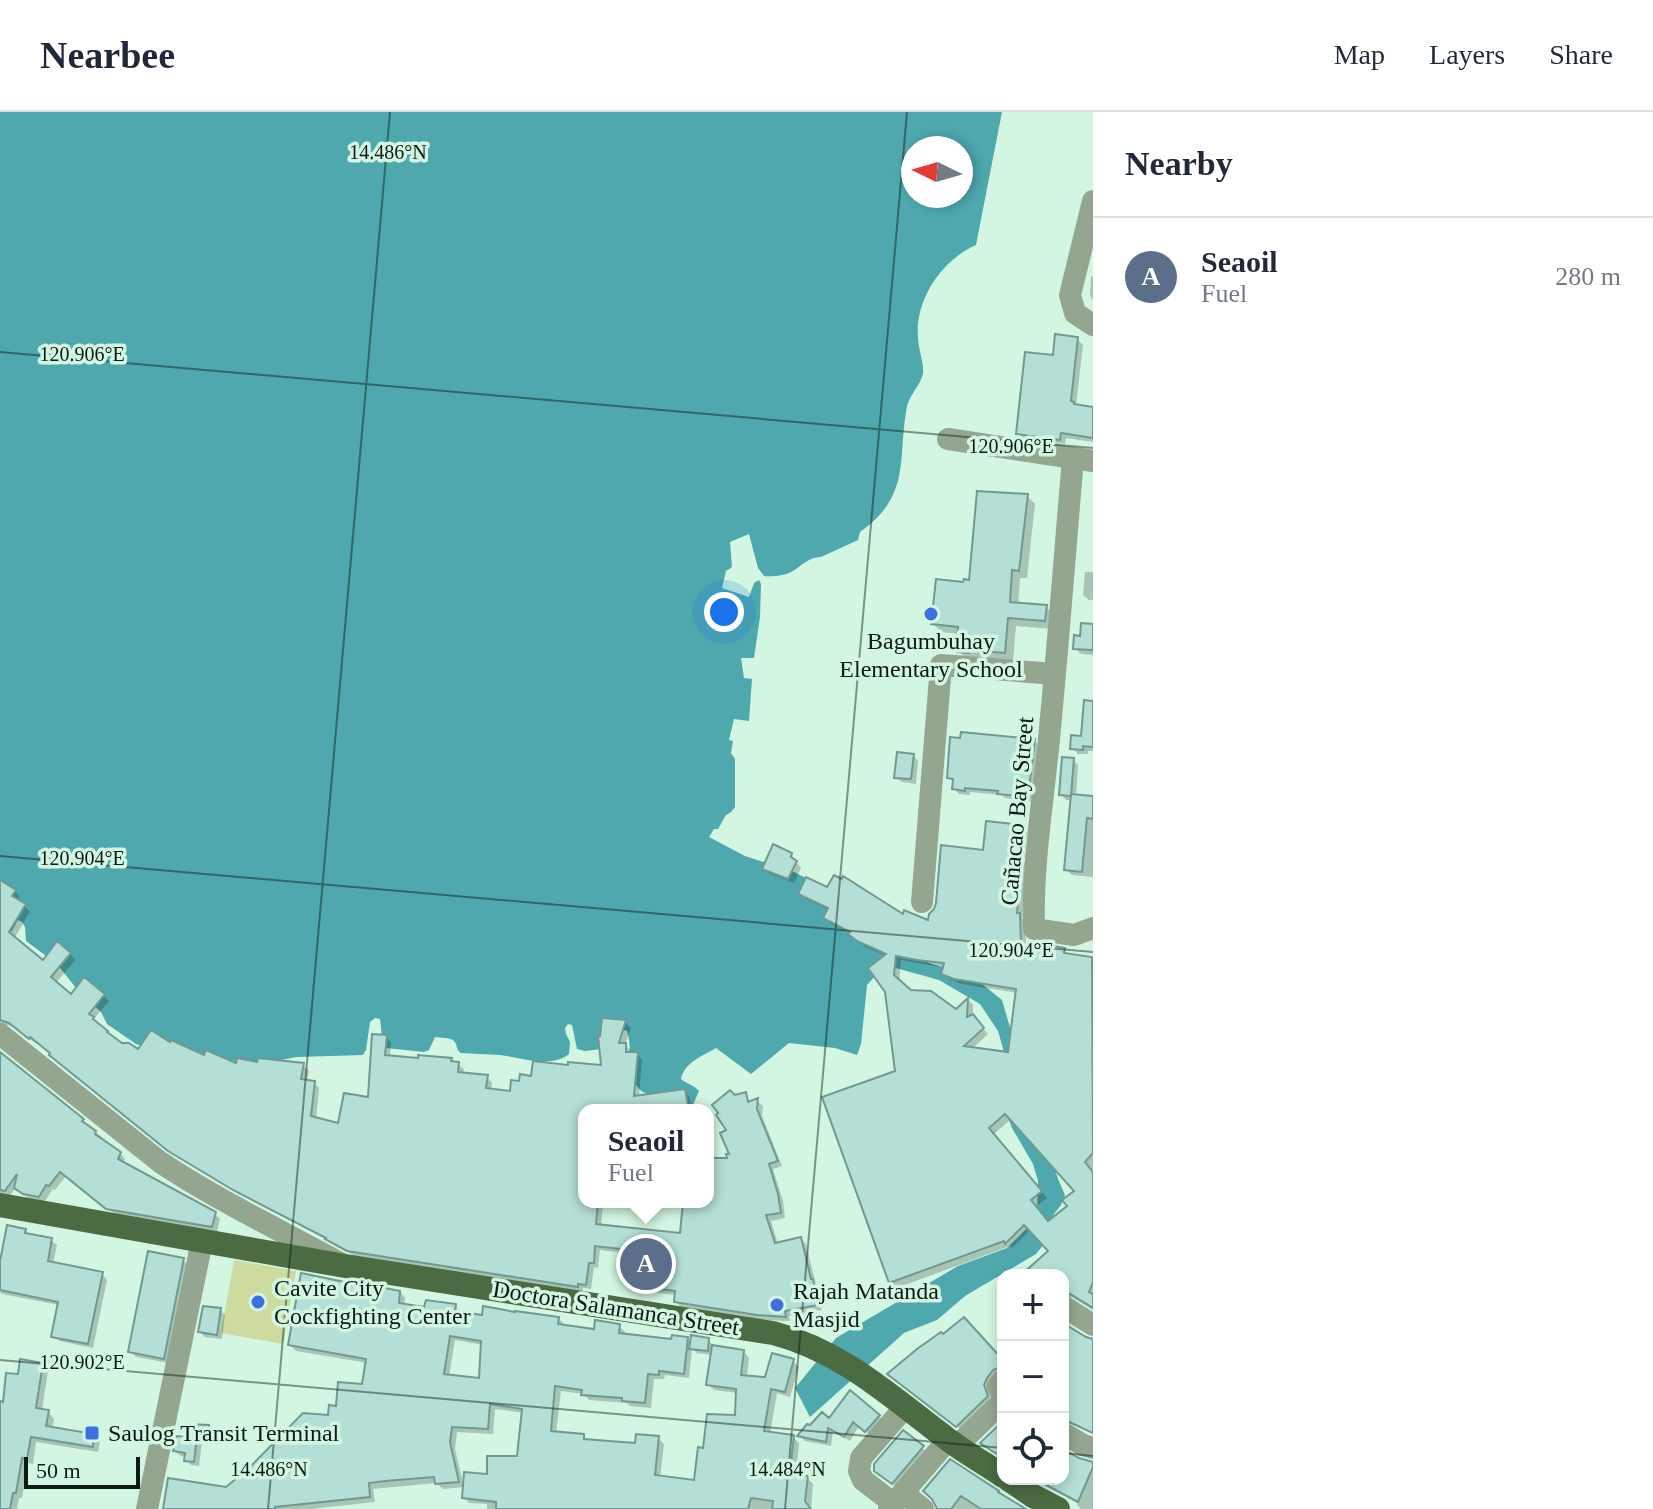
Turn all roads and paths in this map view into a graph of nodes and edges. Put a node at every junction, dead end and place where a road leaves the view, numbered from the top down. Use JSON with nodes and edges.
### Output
{"nodes":[{"id":1,"x":1093,"y":201,"type":"edge"},
{"id":2,"x":1093,"y":325,"type":"edge"},
{"id":3,"x":948,"y":439,"type":"dead end"},
{"id":4,"x":1083,"y":459,"type":"edge"},
{"id":5,"x":1055,"y":674,"type":"junction"},
{"id":6,"x":922,"y":902,"type":"dead end"},
{"id":7,"x":1093,"y":928,"type":"edge"},
{"id":8,"x":0,"y":1034,"type":"edge"},
{"id":9,"x":0,"y":1205,"type":"edge"},
{"id":10,"x":202,"y":1241,"type":"junction"},
{"id":11,"x":345,"y":1266,"type":"junction"},
{"id":12,"x":1069,"y":1313,"type":"edge"},
{"id":13,"x":1093,"y":1325,"type":"edge"},
{"id":14,"x":997,"y":1404,"type":"edge"},
{"id":15,"x":906,"y":1406,"type":"junction"},
{"id":16,"x":1069,"y":1437,"type":"edge"},
{"id":17,"x":953,"y":1443,"type":"junction"},
{"id":18,"x":1093,"y":1448,"type":"edge"},
{"id":19,"x":997,"y":1473,"type":"edge"},
{"id":20,"x":1016,"y":1485,"type":"edge"},
{"id":21,"x":895,"y":1502,"type":"edge"},
{"id":22,"x":147,"y":1509,"type":"edge"},
{"id":23,"x":923,"y":1509,"type":"edge"},
{"id":24,"x":1058,"y":1509,"type":"edge"}],
"edges":[{"from":1,"to":2,"type":"street"},
{"from":3,"to":4,"type":"street"},
{"from":4,"to":5,"type":"street","name":"Cañacao Bay Street"},
{"from":5,"to":6,"type":"street"},
{"from":5,"to":7,"type":"street","name":"Cañacao Bay Street"},
{"from":8,"to":11,"type":"street"},
{"from":9,"to":10,"type":"main road","name":"Doctora Salamanca Street"},
{"from":10,"to":11,"type":"main road","name":"Doctora Salamanca Street"},
{"from":10,"to":22,"type":"street"},
{"from":11,"to":15,"type":"main road","name":"Doctora Salamanca Street"},
{"from":12,"to":13,"type":"street"},
{"from":14,"to":17,"type":"street"},
{"from":15,"to":17,"type":"main road","name":"Doctora Salamanca Street"},
{"from":15,"to":21,"type":"street"},
{"from":16,"to":18,"type":"street"},
{"from":17,"to":19,"type":"main road","name":"Doctora Salamanca Street"},
{"from":17,"to":21,"type":"street"},
{"from":20,"to":24,"type":"main road","name":"Doctora Salamanca Street"},
{"from":21,"to":23,"type":"street"}]}
